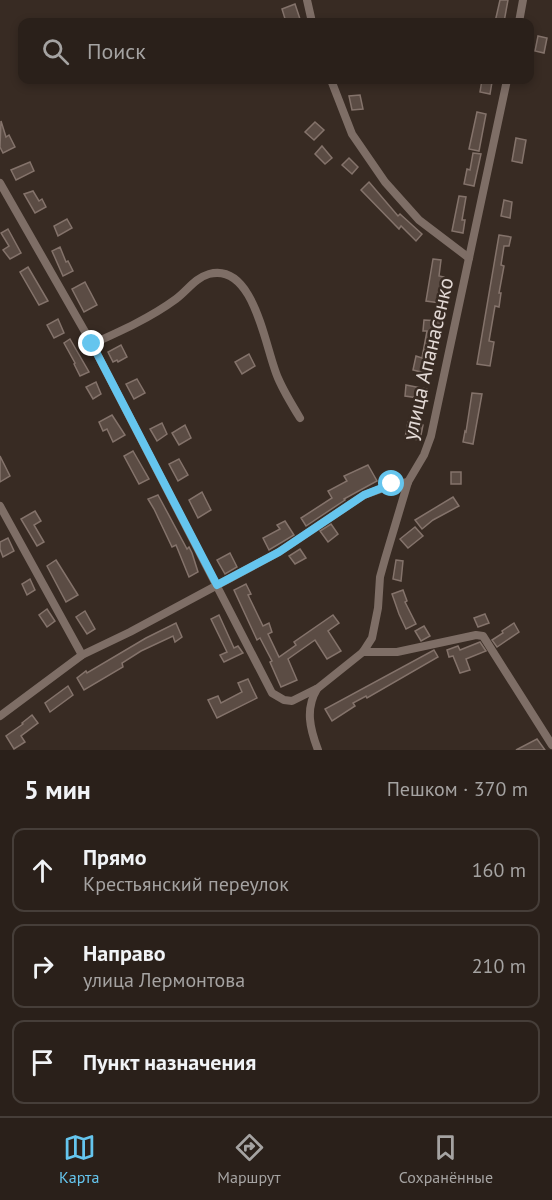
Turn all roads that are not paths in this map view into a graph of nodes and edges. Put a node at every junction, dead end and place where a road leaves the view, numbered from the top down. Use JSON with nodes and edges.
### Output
{"nodes":[{"id":1,"x":307,"y":0,"type":"edge"},
{"id":2,"x":523,"y":0,"type":"edge"},
{"id":3,"x":311,"y":18,"type":"edge"},
{"id":4,"x":520,"y":18,"type":"edge"},
{"id":5,"x":333,"y":84,"type":"edge"},
{"id":6,"x":506,"y":84,"type":"edge"},
{"id":7,"x":0,"y":183,"type":"edge"},
{"id":8,"x":469,"y":258,"type":"junction"},
{"id":9,"x":92,"y":344,"type":"junction"},
{"id":10,"x":300,"y":418,"type":"dead end"},
{"id":11,"x":408,"y":482,"type":"junction"},
{"id":12,"x":0,"y":507,"type":"edge"},
{"id":13,"x":217,"y":585,"type":"junction"},
{"id":14,"x":363,"y":652,"type":"junction"},
{"id":15,"x":82,"y":655,"type":"junction"},
{"id":16,"x":318,"y":688,"type":"junction"},
{"id":17,"x":0,"y":716,"type":"edge"},
{"id":18,"x":552,"y":745,"type":"edge"},
{"id":19,"x":318,"y":750,"type":"edge"}],
"edges":[{"from":1,"to":3,"type":"street"},
{"from":2,"to":4,"type":"street"},
{"from":5,"to":8,"type":"street"},
{"from":6,"to":8,"type":"street","name":"улица Апанасенко"},
{"from":7,"to":9,"type":"street","name":"улица Апанасенко"},
{"from":8,"to":11,"type":"street","name":"улица Апанасенко"},
{"from":9,"to":10,"type":"street"},
{"from":9,"to":13,"type":"street","name":"улица Апанасенко"},
{"from":11,"to":13,"type":"street"},
{"from":11,"to":14,"type":"street","name":"улица Апанасенко"},
{"from":12,"to":15,"type":"street"},
{"from":13,"to":15,"type":"street"},
{"from":13,"to":16,"type":"street","name":"улица Апанасенко"},
{"from":14,"to":16,"type":"street","name":"улица Апанасенко"},
{"from":14,"to":18,"type":"street"},
{"from":15,"to":17,"type":"street"},
{"from":16,"to":19,"type":"street"}]}
